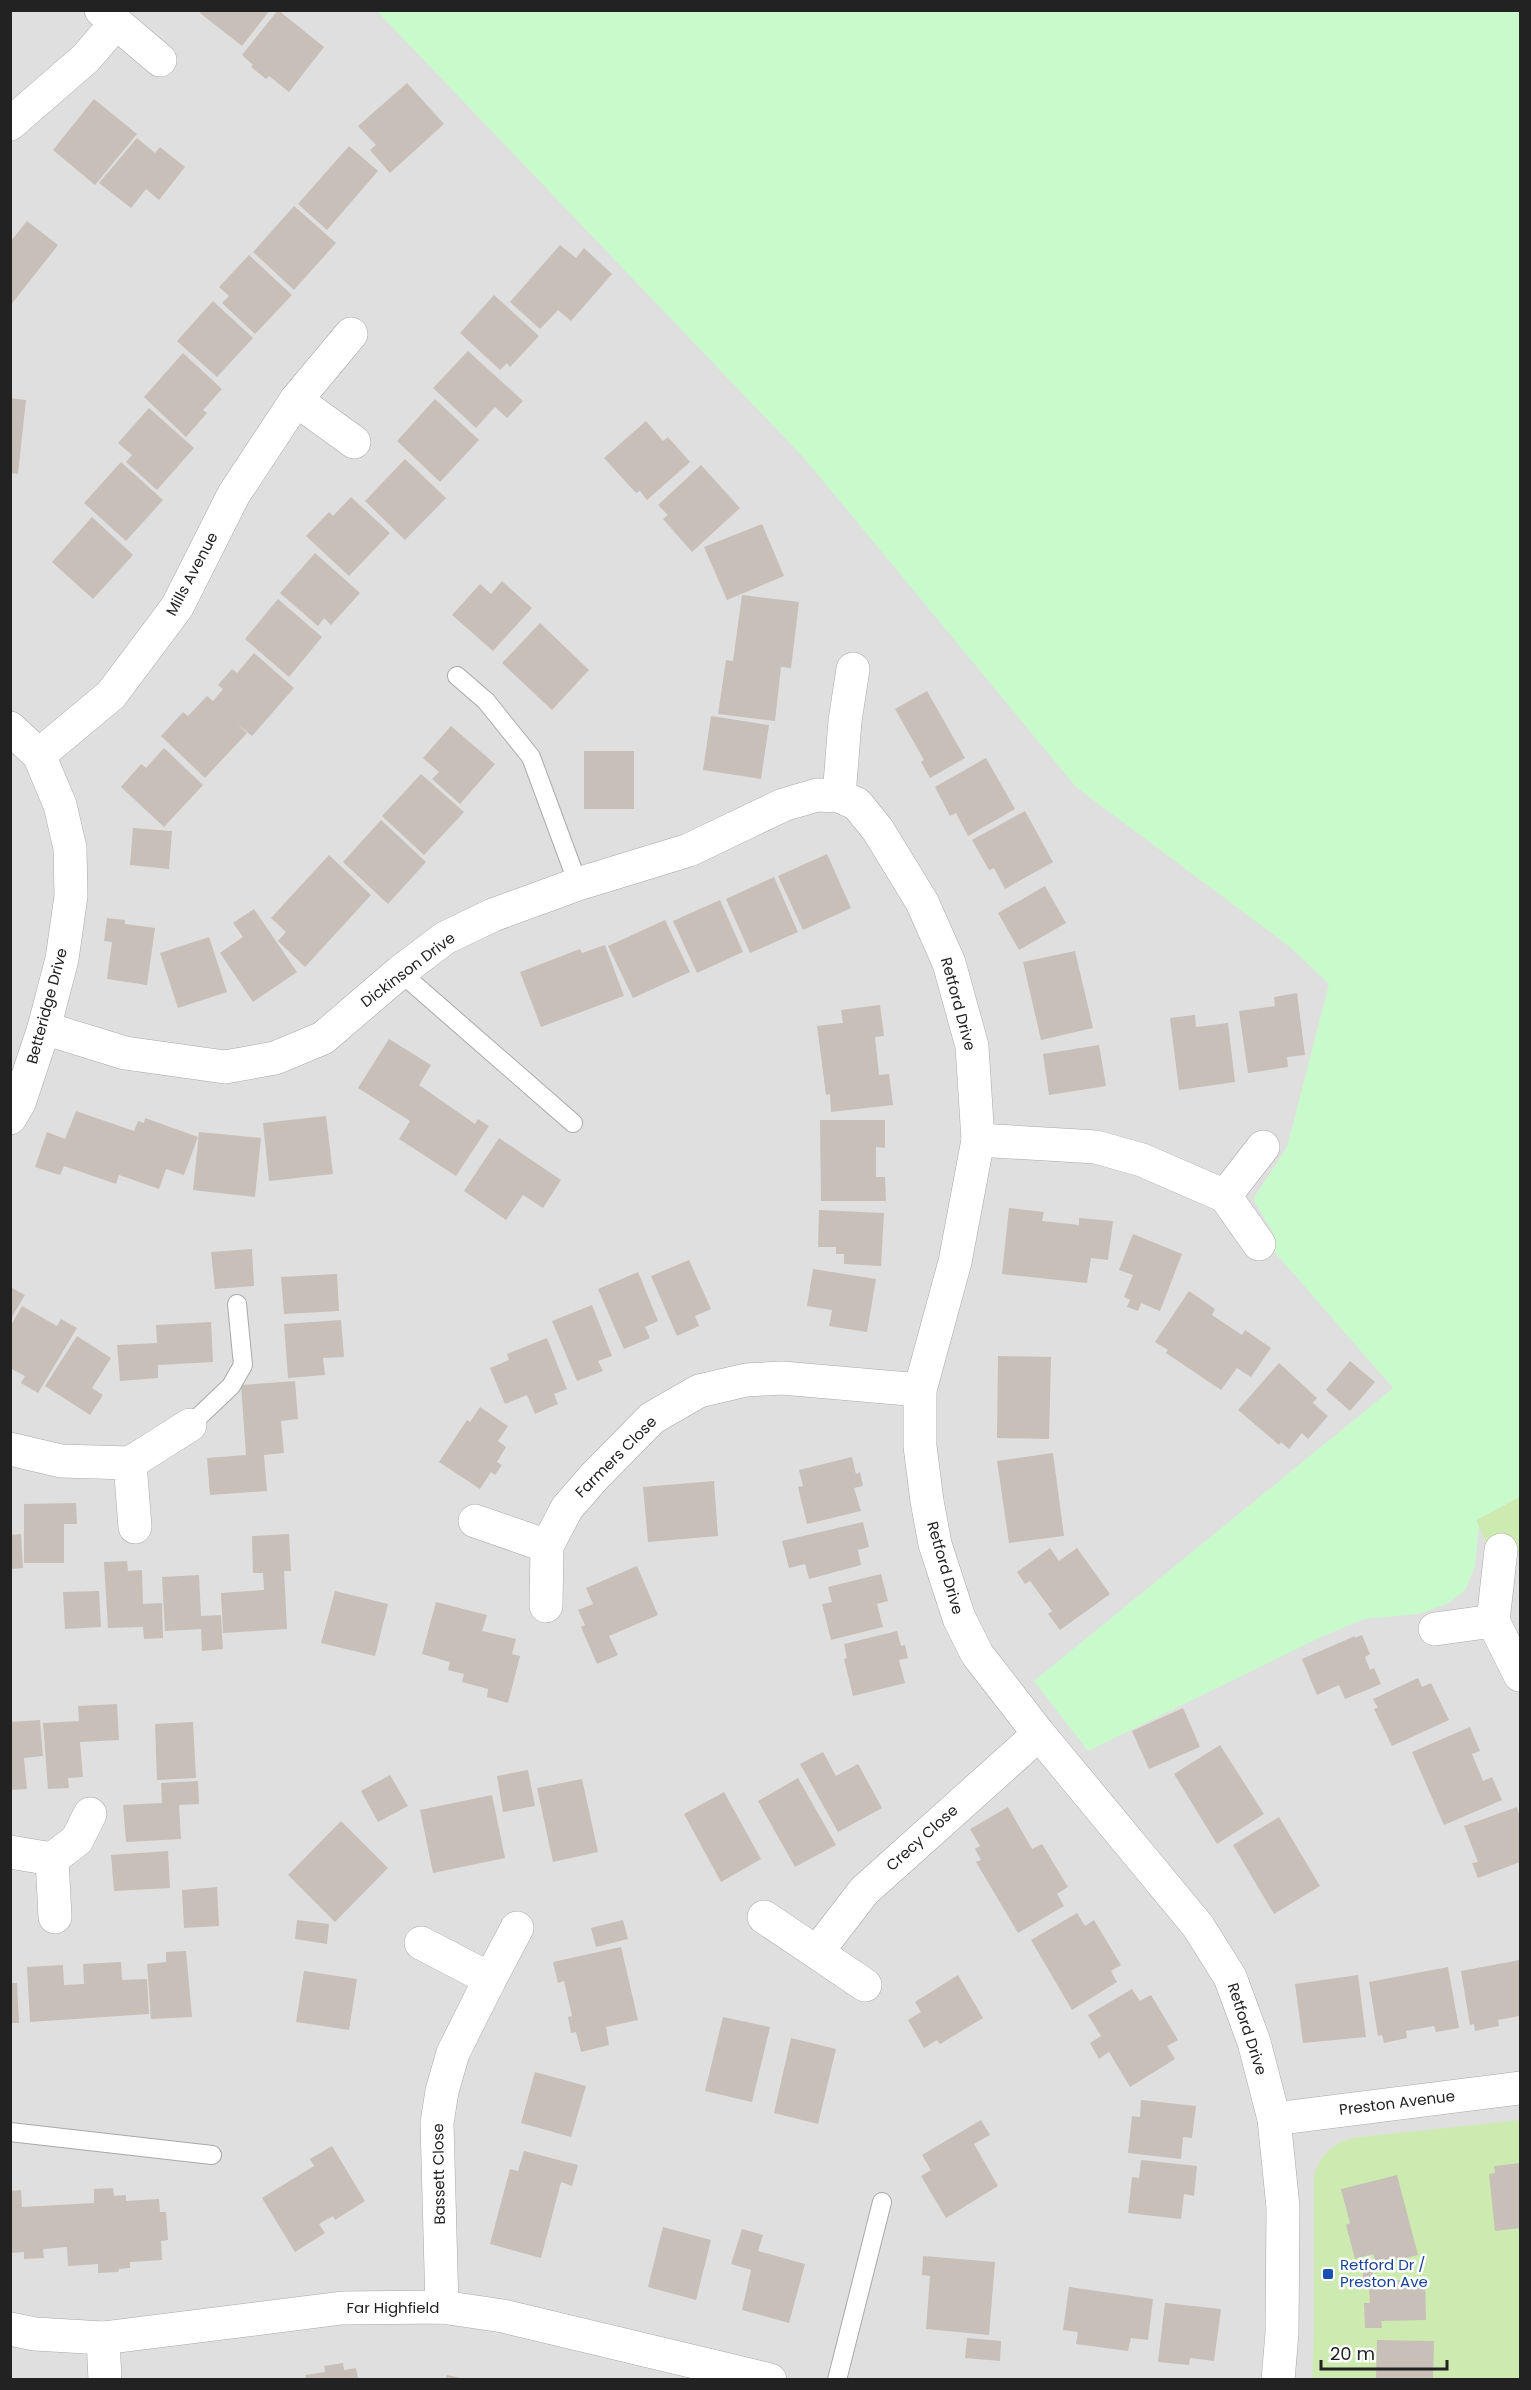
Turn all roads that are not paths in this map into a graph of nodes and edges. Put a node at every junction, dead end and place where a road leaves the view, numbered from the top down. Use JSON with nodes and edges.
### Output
{"nodes":[{"id":1,"x":108,"y":17,"type":"edge"},
{"id":2,"x":160,"y":60,"type":"dead end"},
{"id":3,"x":10,"y":124,"type":"edge"},
{"id":4,"x":351,"y":334,"type":"dead end"},
{"id":5,"x":296,"y":400,"type":"junction"},
{"id":6,"x":354,"y":442,"type":"dead end"},
{"id":7,"x":853,"y":669,"type":"dead end"},
{"id":8,"x":457,"y":676,"type":"dead end"},
{"id":9,"x":10,"y":728,"type":"edge"},
{"id":10,"x":39,"y":755,"type":"junction"},
{"id":11,"x":839,"y":796,"type":"junction"},
{"id":12,"x":578,"y":884,"type":"junction"},
{"id":13,"x":400,"y":972,"type":"junction"},
{"id":14,"x":44,"y":1028,"type":"junction"},
{"id":15,"x":10,"y":1118,"type":"edge"},
{"id":16,"x":573,"y":1123,"type":"dead end"},
{"id":17,"x":978,"y":1140,"type":"junction"},
{"id":18,"x":1263,"y":1147,"type":"dead end"},
{"id":19,"x":1224,"y":1196,"type":"junction"},
{"id":20,"x":1259,"y":1244,"type":"dead end"},
{"id":21,"x":237,"y":1304,"type":"dead end"},
{"id":22,"x":920,"y":1390,"type":"junction"},
{"id":23,"x":190,"y":1425,"type":"joint"},
{"id":24,"x":10,"y":1449,"type":"edge"},
{"id":25,"x":130,"y":1463,"type":"junction"},
{"id":26,"x":475,"y":1521,"type":"dead end"},
{"id":27,"x":135,"y":1527,"type":"dead end"},
{"id":28,"x":547,"y":1546,"type":"junction"},
{"id":29,"x":1501,"y":1550,"type":"dead end"},
{"id":30,"x":546,"y":1606,"type":"dead end"},
{"id":31,"x":1493,"y":1621,"type":"junction"},
{"id":32,"x":1435,"y":1629,"type":"dead end"},
{"id":33,"x":1521,"y":1675,"type":"edge"},
{"id":34,"x":1038,"y":1734,"type":"junction"},
{"id":35,"x":90,"y":1814,"type":"dead end"},
{"id":36,"x":10,"y":1852,"type":"edge"},
{"id":37,"x":52,"y":1859,"type":"junction"},
{"id":38,"x":55,"y":1917,"type":"dead end"},
{"id":39,"x":764,"y":1917,"type":"dead end"},
{"id":40,"x":517,"y":1928,"type":"dead end"},
{"id":41,"x":421,"y":1943,"type":"dead end"},
{"id":42,"x":818,"y":1952,"type":"junction"},
{"id":43,"x":490,"y":1979,"type":"junction"},
{"id":44,"x":865,"y":1985,"type":"dead end"},
{"id":45,"x":1521,"y":2088,"type":"edge"},
{"id":46,"x":1274,"y":2119,"type":"junction"},
{"id":47,"x":10,"y":2132,"type":"edge"},
{"id":48,"x":212,"y":2155,"type":"dead end"},
{"id":49,"x":882,"y":2202,"type":"dead end"},
{"id":50,"x":442,"y":2307,"type":"junction"},
{"id":51,"x":10,"y":2329,"type":"edge"},
{"id":52,"x":104,"y":2338,"type":"junction"},
{"id":53,"x":105,"y":2379,"type":"edge"},
{"id":54,"x":770,"y":2379,"type":"edge"},
{"id":55,"x":837,"y":2379,"type":"edge"},
{"id":56,"x":1278,"y":2379,"type":"edge"}],
"edges":[{"from":1,"to":2,"type":"street"},
{"from":1,"to":3,"type":"street"},
{"from":4,"to":5,"type":"street","name":"Mills Avenue"},
{"from":5,"to":6,"type":"street"},
{"from":5,"to":10,"type":"street","name":"Mills Avenue"},
{"from":7,"to":11,"type":"street"},
{"from":8,"to":12,"type":"lane"},
{"from":9,"to":10,"type":"street","name":"Betteridge Drive"},
{"from":10,"to":14,"type":"street","name":"Betteridge Drive"},
{"from":11,"to":12,"type":"street","name":"Dickinson Drive"},
{"from":11,"to":17,"type":"street","name":"Retford Drive"},
{"from":12,"to":13,"type":"street","name":"Dickinson Drive"},
{"from":13,"to":14,"type":"street","name":"Dickinson Drive"},
{"from":13,"to":16,"type":"lane"},
{"from":14,"to":15,"type":"street","name":"Betteridge Drive"},
{"from":17,"to":19,"type":"street"},
{"from":17,"to":22,"type":"street","name":"Retford Drive"},
{"from":18,"to":19,"type":"street"},
{"from":19,"to":20,"type":"street"},
{"from":21,"to":23,"type":"lane"},
{"from":22,"to":28,"type":"street","name":"Farmers Close"},
{"from":22,"to":34,"type":"street","name":"Retford Drive"},
{"from":23,"to":25,"type":"street"},
{"from":24,"to":25,"type":"street"},
{"from":25,"to":27,"type":"street"},
{"from":26,"to":28,"type":"street"},
{"from":28,"to":30,"type":"street","name":"Farmers Close"},
{"from":29,"to":31,"type":"street"},
{"from":31,"to":32,"type":"street"},
{"from":31,"to":33,"type":"street"},
{"from":34,"to":42,"type":"street","name":"Crecy Close"},
{"from":34,"to":46,"type":"street","name":"Retford Drive"},
{"from":35,"to":37,"type":"street"},
{"from":36,"to":37,"type":"street"},
{"from":37,"to":38,"type":"street"},
{"from":39,"to":42,"type":"street"},
{"from":40,"to":43,"type":"street","name":"Bassett Close"},
{"from":41,"to":43,"type":"street"},
{"from":42,"to":44,"type":"street"},
{"from":43,"to":50,"type":"street","name":"Bassett Close"},
{"from":45,"to":46,"type":"street","name":"Preston Avenue"},
{"from":46,"to":56,"type":"street","name":"Retford Drive"},
{"from":47,"to":48,"type":"lane"},
{"from":49,"to":55,"type":"lane"},
{"from":50,"to":52,"type":"street","name":"Far Highfield"},
{"from":50,"to":54,"type":"street","name":"Far Highfield"},
{"from":51,"to":52,"type":"street","name":"Far Highfield"},
{"from":52,"to":53,"type":"street"}]}
